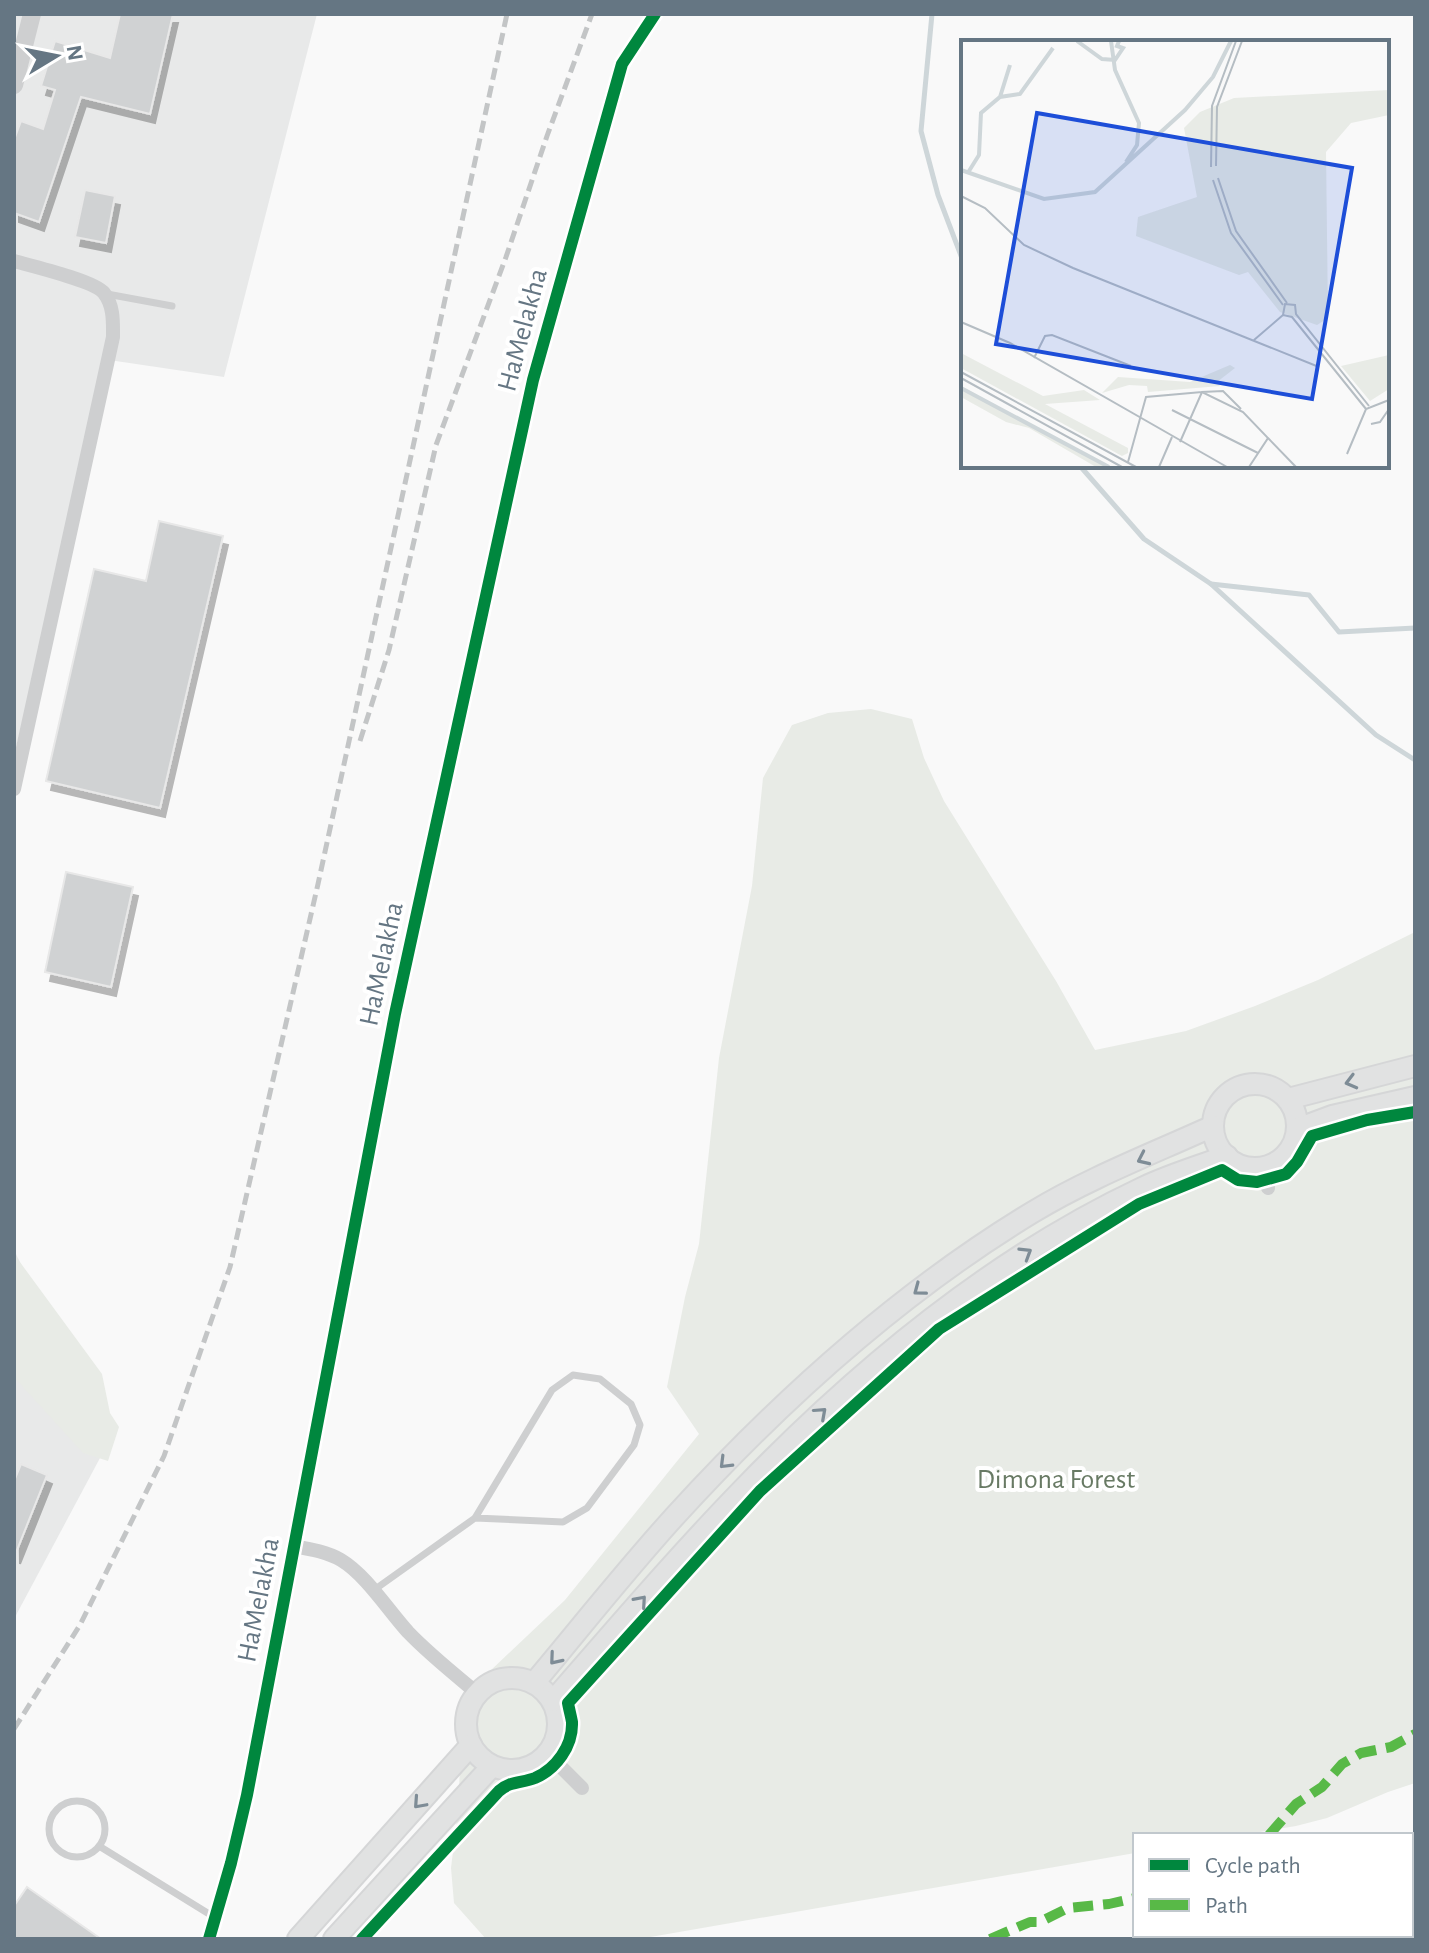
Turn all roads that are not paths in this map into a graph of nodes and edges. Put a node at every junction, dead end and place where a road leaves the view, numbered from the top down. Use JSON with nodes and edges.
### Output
{"nodes":[{"id":1,"x":32,"y":14,"type":"edge"},
{"id":2,"x":655,"y":14,"type":"edge"},
{"id":3,"x":14,"y":85,"type":"edge"},
{"id":4,"x":14,"y":261,"type":"edge"},
{"id":5,"x":104,"y":294,"type":"junction"},
{"id":6,"x":172,"y":306,"type":"dead end"},
{"id":7,"x":14,"y":789,"type":"edge"},
{"id":8,"x":1415,"y":1066,"type":"edge"},
{"id":9,"x":1415,"y":1097,"type":"edge"},
{"id":10,"x":1288,"y":1099,"type":"junction"},
{"id":11,"x":1213,"y":1126,"type":"junction"},
{"id":12,"x":1297,"y":1129,"type":"junction"},
{"id":13,"x":1227,"y":1156,"type":"junction"},
{"id":14,"x":1262,"y":1167,"type":"junction"},
{"id":15,"x":1268,"y":1188,"type":"dead end"},
{"id":16,"x":475,"y":1518,"type":"junction"},
{"id":17,"x":294,"y":1546,"type":"junction"},
{"id":18,"x":373,"y":1591,"type":"junction"},
{"id":19,"x":534,"y":1683,"type":"junction"},
{"id":20,"x":477,"y":1693,"type":"junction"},
{"id":21,"x":553,"y":1701,"type":"junction"},
{"id":22,"x":471,"y":1745,"type":"junction"},
{"id":23,"x":548,"y":1754,"type":"junction"},
{"id":24,"x":492,"y":1766,"type":"junction"},
{"id":25,"x":582,"y":1788,"type":"dead end"},
{"id":26,"x":99,"y":1846,"type":"junction"},
{"id":27,"x":216,"y":1918,"type":"junction"},
{"id":28,"x":209,"y":1939,"type":"edge"},
{"id":29,"x":298,"y":1939,"type":"edge"},
{"id":30,"x":334,"y":1939,"type":"edge"}],
"edges":[{"from":1,"to":3,"type":"street"},
{"from":2,"to":17,"type":"street","name":"HaMelakha"},
{"from":4,"to":5,"type":"street"},
{"from":5,"to":6,"type":"lane"},
{"from":5,"to":7,"type":"street"},
{"from":8,"to":10,"type":"main road","one_way":true},
{"from":9,"to":12,"type":"main road"},
{"from":10,"to":11,"type":"main road"},
{"from":10,"to":12,"type":"main road"},
{"from":11,"to":13,"type":"main road"},
{"from":11,"to":19,"type":"main road","one_way":true},
{"from":12,"to":14,"type":"main road"},
{"from":13,"to":14,"type":"main road"},
{"from":21,"to":13,"type":"main road","one_way":true},
{"from":14,"to":15,"type":"street"},
{"from":16,"to":16,"type":"lane"},
{"from":16,"to":18,"type":"lane"},
{"from":17,"to":18,"type":"street"},
{"from":17,"to":27,"type":"street","name":"HaMelakha"},
{"from":18,"to":20,"type":"street"},
{"from":19,"to":20,"type":"main road"},
{"from":19,"to":21,"type":"main road"},
{"from":20,"to":22,"type":"main road"},
{"from":21,"to":23,"type":"main road"},
{"from":22,"to":24,"type":"main road"},
{"from":22,"to":29,"type":"main road","one_way":true},
{"from":23,"to":24,"type":"main road"},
{"from":23,"to":25,"type":"street"},
{"from":24,"to":30,"type":"main road"},
{"from":26,"to":26,"type":"lane"},
{"from":26,"to":27,"type":"lane"},
{"from":27,"to":28,"type":"street","name":"HaMelakha"}]}
